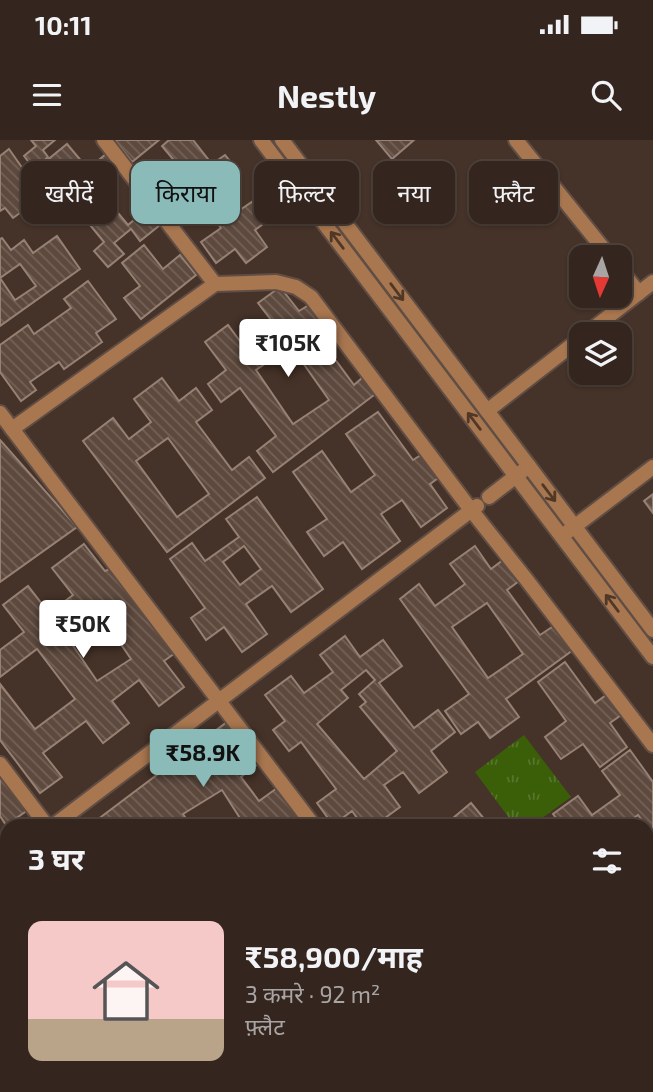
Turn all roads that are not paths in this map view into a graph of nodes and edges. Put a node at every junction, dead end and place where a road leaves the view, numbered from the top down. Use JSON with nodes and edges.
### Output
{"nodes":[{"id":1,"x":104,"y":140,"type":"edge"},
{"id":2,"x":261,"y":140,"type":"edge"},
{"id":3,"x":282,"y":140,"type":"edge"},
{"id":4,"x":516,"y":140,"type":"edge"},
{"id":5,"x":600,"y":245,"type":"edge"},
{"id":6,"x":653,"y":282,"type":"edge"},
{"id":7,"x":215,"y":284,"type":"junction"},
{"id":8,"x":632,"y":284,"type":"edge"},
{"id":9,"x":639,"y":293,"type":"junction"},
{"id":10,"x":602,"y":322,"type":"edge"},
{"id":11,"x":569,"y":347,"type":"edge"},
{"id":12,"x":487,"y":411,"type":"junction"},
{"id":13,"x":0,"y":413,"type":"edge"},
{"id":14,"x":12,"y":429,"type":"junction"},
{"id":15,"x":529,"y":467,"type":"junction"},
{"id":16,"x":653,"y":467,"type":"edge"},
{"id":17,"x":516,"y":477,"type":"junction"},
{"id":18,"x":489,"y":498,"type":"dead end"},
{"id":19,"x":474,"y":508,"type":"junction"},
{"id":20,"x":575,"y":527,"type":"junction"},
{"id":21,"x":562,"y":537,"type":"junction"},
{"id":22,"x":653,"y":630,"type":"edge"},
{"id":23,"x":653,"y":657,"type":"edge"},
{"id":24,"x":220,"y":700,"type":"junction"},
{"id":25,"x":653,"y":745,"type":"edge"},
{"id":26,"x":0,"y":764,"type":"edge"},
{"id":27,"x":42,"y":819,"type":"edge"},
{"id":28,"x":62,"y":819,"type":"edge"},
{"id":29,"x":309,"y":819,"type":"edge"}],
"edges":[{"from":1,"to":7,"type":"street"},
{"from":17,"to":2,"type":"street","one_way":true},
{"from":3,"to":12,"type":"street","one_way":true},
{"from":4,"to":5,"type":"street"},
{"from":6,"to":9,"type":"street"},
{"from":7,"to":14,"type":"street"},
{"from":7,"to":19,"type":"street"},
{"from":8,"to":9,"type":"street"},
{"from":9,"to":10,"type":"street"},
{"from":11,"to":12,"type":"street"},
{"from":12,"to":15,"type":"street"},
{"from":13,"to":14,"type":"street"},
{"from":14,"to":24,"type":"street"},
{"from":15,"to":17,"type":"street"},
{"from":15,"to":20,"type":"street","one_way":true},
{"from":16,"to":20,"type":"street"},
{"from":17,"to":18,"type":"street"},
{"from":17,"to":21,"type":"street"},
{"from":19,"to":24,"type":"street"},
{"from":19,"to":25,"type":"street"},
{"from":20,"to":21,"type":"street"},
{"from":20,"to":22,"type":"street"},
{"from":23,"to":21,"type":"street","one_way":true},
{"from":24,"to":28,"type":"street"},
{"from":24,"to":29,"type":"street"},
{"from":26,"to":27,"type":"street"}]}
